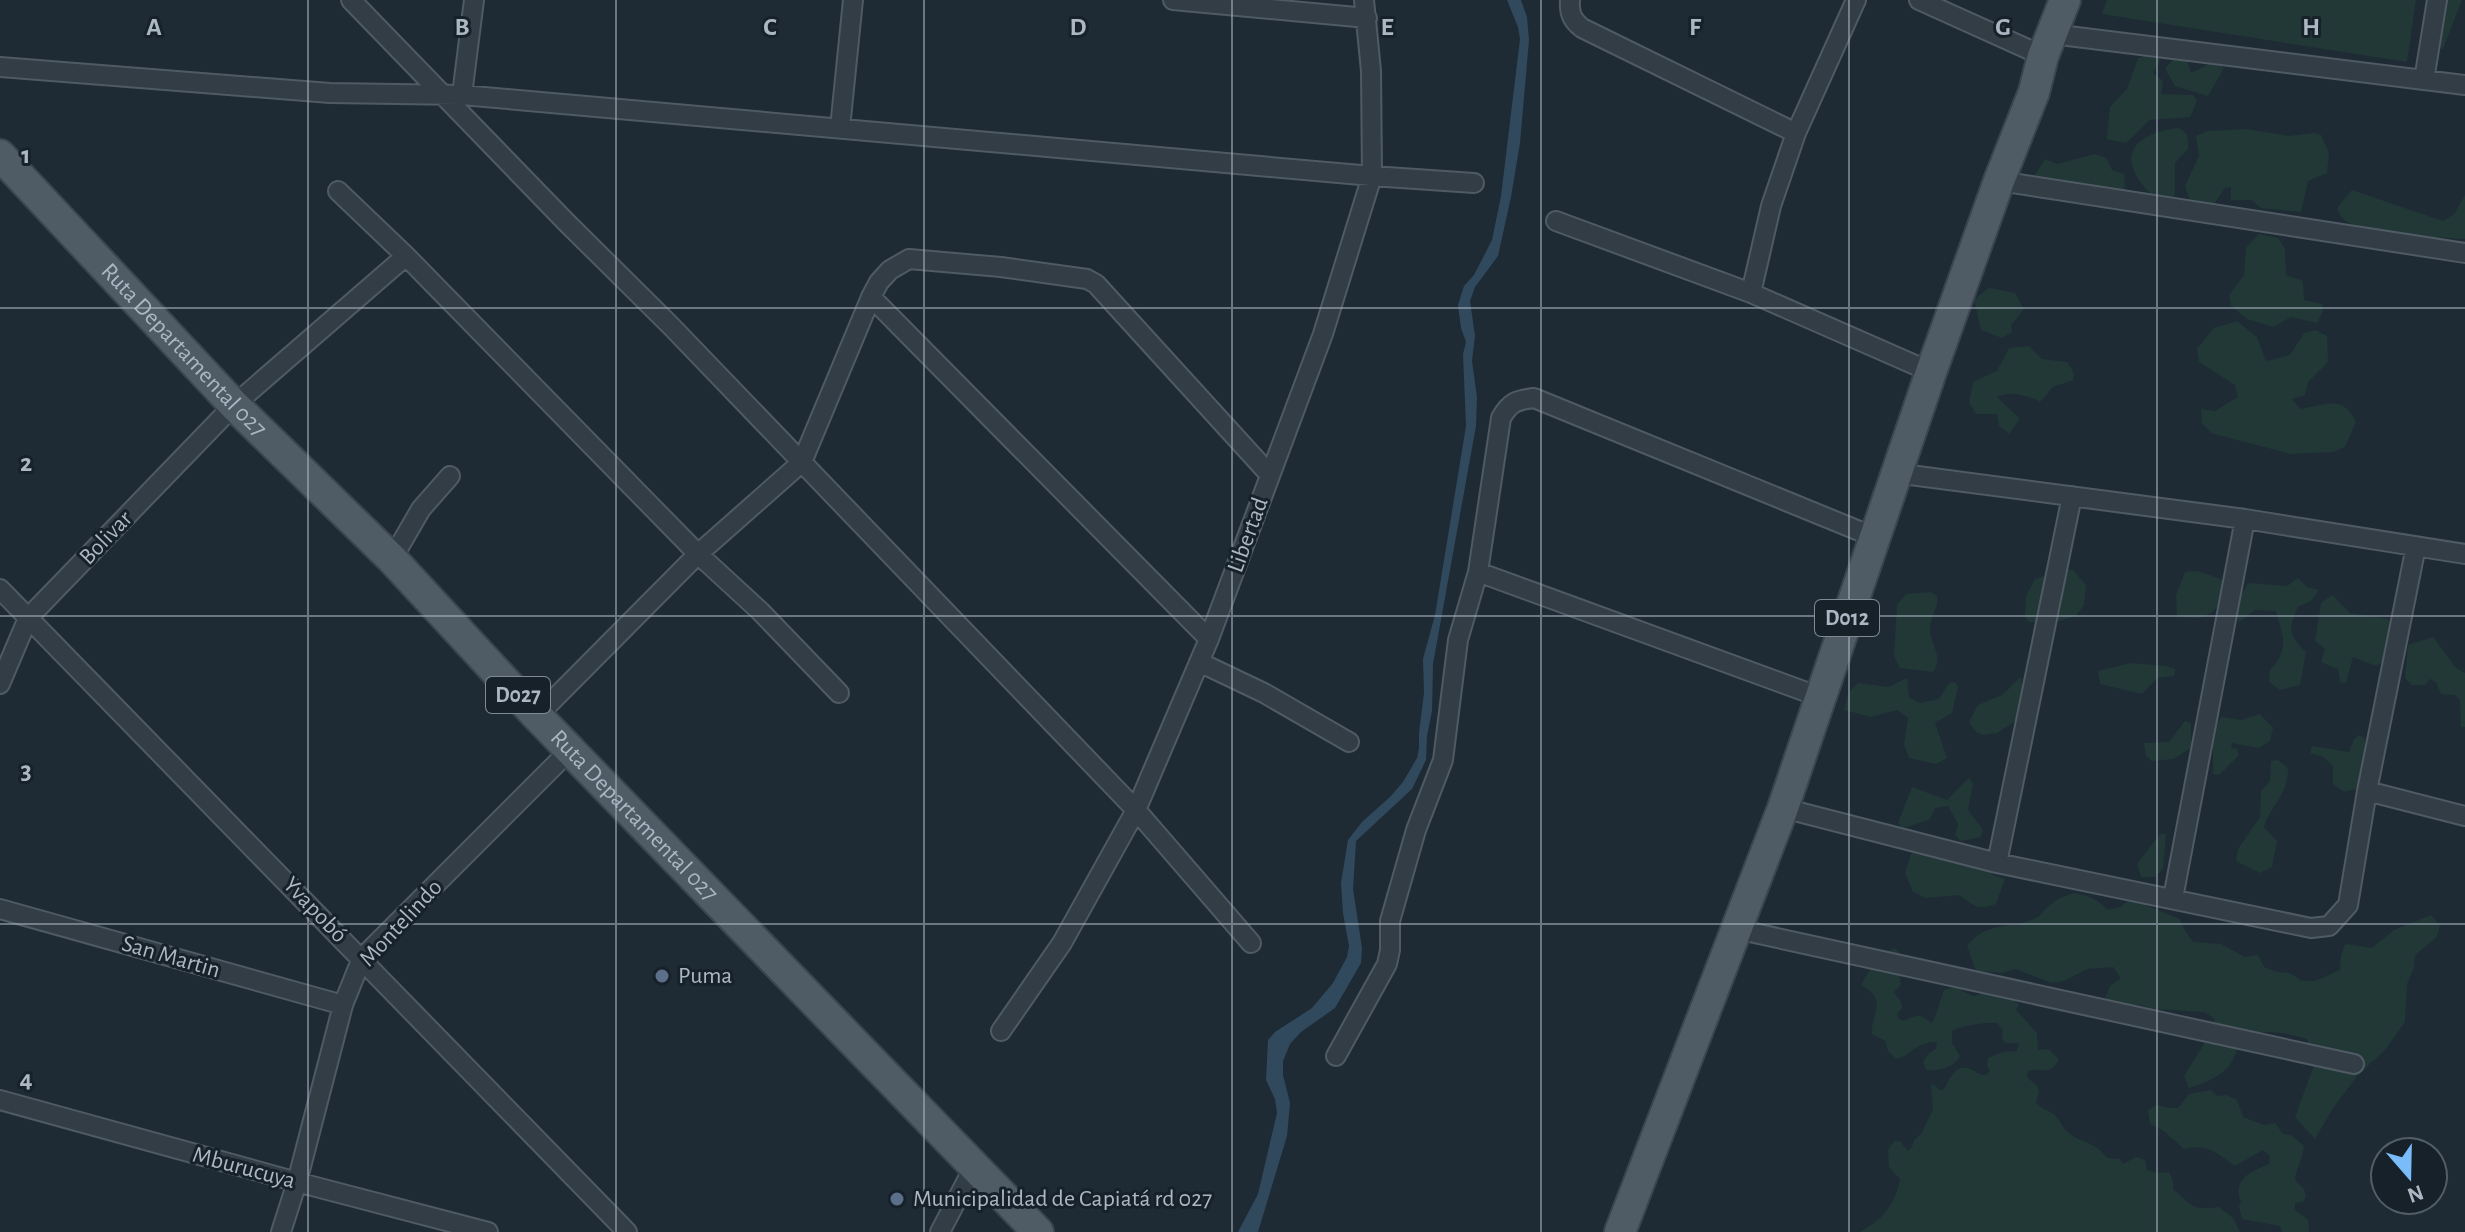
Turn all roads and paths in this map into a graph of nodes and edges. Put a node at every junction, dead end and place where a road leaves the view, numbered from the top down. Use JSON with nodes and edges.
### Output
{"nodes":[{"id":1,"x":351,"y":0,"type":"edge"},
{"id":2,"x":474,"y":0,"type":"edge"},
{"id":3,"x":853,"y":0,"type":"edge"},
{"id":4,"x":1173,"y":0,"type":"edge"},
{"id":5,"x":1570,"y":0,"type":"edge"},
{"id":6,"x":1856,"y":0,"type":"edge"},
{"id":7,"x":1919,"y":0,"type":"edge"},
{"id":8,"x":2065,"y":0,"type":"edge"},
{"id":9,"x":2437,"y":0,"type":"edge"},
{"id":10,"x":1365,"y":9,"type":"edge"},
{"id":11,"x":2048,"y":45,"type":"junction"},
{"id":12,"x":0,"y":67,"type":"edge"},
{"id":13,"x":2424,"y":80,"type":"junction"},
{"id":14,"x":2465,"y":85,"type":"edge"},
{"id":15,"x":452,"y":95,"type":"junction"},
{"id":16,"x":840,"y":128,"type":"junction"},
{"id":17,"x":1796,"y":133,"type":"junction"},
{"id":18,"x":0,"y":155,"type":"edge"},
{"id":19,"x":1372,"y":176,"type":"junction"},
{"id":20,"x":1999,"y":181,"type":"junction"},
{"id":21,"x":1474,"y":183,"type":"dead end"},
{"id":22,"x":338,"y":191,"type":"dead end"},
{"id":23,"x":1556,"y":221,"type":"dead end"},
{"id":24,"x":2465,"y":253,"type":"edge"},
{"id":25,"x":406,"y":256,"type":"junction"},
{"id":26,"x":1751,"y":293,"type":"junction"},
{"id":27,"x":871,"y":297,"type":"junction"},
{"id":28,"x":1931,"y":372,"type":"junction"},
{"id":29,"x":234,"y":405,"type":"junction"},
{"id":30,"x":802,"y":462,"type":"junction"},
{"id":31,"x":1895,"y":473,"type":"junction"},
{"id":32,"x":1270,"y":475,"type":"junction"},
{"id":33,"x":450,"y":476,"type":"dead end"},
{"id":34,"x":2072,"y":496,"type":"junction"},
{"id":35,"x":2245,"y":519,"type":"junction"},
{"id":36,"x":1874,"y":537,"type":"junction"},
{"id":37,"x":2416,"y":546,"type":"junction"},
{"id":38,"x":698,"y":554,"type":"junction"},
{"id":39,"x":2465,"y":554,"type":"edge"},
{"id":40,"x":392,"y":559,"type":"junction"},
{"id":41,"x":1478,"y":572,"type":"junction"},
{"id":42,"x":0,"y":589,"type":"edge"},
{"id":43,"x":28,"y":618,"type":"junction"},
{"id":44,"x":1209,"y":639,"type":"junction"},
{"id":45,"x":1199,"y":662,"type":"junction"},
{"id":46,"x":0,"y":684,"type":"edge"},
{"id":47,"x":839,"y":693,"type":"dead end"},
{"id":48,"x":1820,"y":697,"type":"junction"},
{"id":49,"x":537,"y":716,"type":"junction"},
{"id":50,"x":1349,"y":742,"type":"dead end"},
{"id":51,"x":570,"y":750,"type":"junction"},
{"id":52,"x":2367,"y":791,"type":"junction"},
{"id":53,"x":1783,"y":808,"type":"junction"},
{"id":54,"x":1136,"y":810,"type":"junction"},
{"id":55,"x":2465,"y":816,"type":"edge"},
{"id":56,"x":1997,"y":863,"type":"junction"},
{"id":57,"x":2173,"y":898,"type":"junction"},
{"id":58,"x":0,"y":909,"type":"edge"},
{"id":59,"x":1736,"y":929,"type":"junction"},
{"id":60,"x":1251,"y":943,"type":"dead end"},
{"id":61,"x":362,"y":958,"type":"junction"},
{"id":62,"x":343,"y":1005,"type":"junction"},
{"id":63,"x":1001,"y":1031,"type":"dead end"},
{"id":64,"x":1336,"y":1056,"type":"dead end"},
{"id":65,"x":2354,"y":1064,"type":"dead end"},
{"id":66,"x":0,"y":1100,"type":"edge"},
{"id":67,"x":974,"y":1167,"type":"junction"},
{"id":68,"x":297,"y":1182,"type":"junction"},
{"id":69,"x":281,"y":1232,"type":"edge"},
{"id":70,"x":488,"y":1232,"type":"edge"},
{"id":71,"x":627,"y":1232,"type":"edge"},
{"id":72,"x":940,"y":1232,"type":"edge"},
{"id":73,"x":1038,"y":1232,"type":"edge"},
{"id":74,"x":1620,"y":1232,"type":"edge"}],
"edges":[{"from":1,"to":15,"type":"street"},
{"from":2,"to":15,"type":"street"},
{"from":3,"to":16,"type":"street"},
{"from":4,"to":10,"type":"street"},
{"from":5,"to":17,"type":"street"},
{"from":6,"to":17,"type":"street"},
{"from":7,"to":11,"type":"street"},
{"from":8,"to":11,"type":"main road","number":"D012"},
{"from":9,"to":13,"type":"street"},
{"from":10,"to":19,"type":"street","name":"Libertad"},
{"from":11,"to":13,"type":"street"},
{"from":11,"to":20,"type":"main road","number":"D012"},
{"from":12,"to":15,"type":"street"},
{"from":13,"to":14,"type":"street"},
{"from":15,"to":16,"type":"street"},
{"from":15,"to":30,"type":"street"},
{"from":16,"to":19,"type":"street"},
{"from":17,"to":26,"type":"street"},
{"from":18,"to":29,"type":"main road","name":"Ruta Departamental 027","number":"D027"},
{"from":19,"to":21,"type":"street"},
{"from":19,"to":32,"type":"street","name":"Libertad"},
{"from":20,"to":24,"type":"street"},
{"from":20,"to":28,"type":"main road","number":"D012"},
{"from":22,"to":25,"type":"street"},
{"from":23,"to":26,"type":"street"},
{"from":25,"to":29,"type":"street","name":"Bolivar"},
{"from":25,"to":38,"type":"street"},
{"from":26,"to":28,"type":"street"},
{"from":27,"to":30,"type":"street"},
{"from":27,"to":32,"type":"street"},
{"from":27,"to":44,"type":"street"},
{"from":28,"to":31,"type":"main road","number":"D012"},
{"from":29,"to":40,"type":"main road","name":"Ruta Departamental 027","number":"D027"},
{"from":29,"to":43,"type":"street","name":"Bolivar"},
{"from":30,"to":38,"type":"street"},
{"from":30,"to":54,"type":"street"},
{"from":31,"to":34,"type":"street"},
{"from":31,"to":36,"type":"main road","number":"D012"},
{"from":32,"to":44,"type":"street","name":"Libertad"},
{"from":33,"to":40,"type":"street"},
{"from":34,"to":35,"type":"street"},
{"from":34,"to":56,"type":"street"},
{"from":35,"to":37,"type":"street"},
{"from":35,"to":57,"type":"street"},
{"from":36,"to":41,"type":"street"},
{"from":36,"to":48,"type":"main road","number":"D012"},
{"from":37,"to":39,"type":"street"},
{"from":37,"to":52,"type":"street"},
{"from":38,"to":47,"type":"street"},
{"from":38,"to":49,"type":"street"},
{"from":40,"to":49,"type":"main road","name":"Ruta Departamental 027","number":"D027"},
{"from":41,"to":48,"type":"street"},
{"from":41,"to":64,"type":"street"},
{"from":42,"to":43,"type":"street","name":"Yvapobó"},
{"from":43,"to":46,"type":"street","name":"Bolivar"},
{"from":43,"to":61,"type":"street","name":"Yvapobó"},
{"from":44,"to":45,"type":"street","name":"Libertad"},
{"from":45,"to":50,"type":"street"},
{"from":45,"to":54,"type":"street","name":"Libertad"},
{"from":48,"to":53,"type":"main road","number":"D012"},
{"from":49,"to":51,"type":"main road","name":"Ruta Departamental 027","number":"D027"},
{"from":51,"to":61,"type":"street","name":"Montelindo"},
{"from":51,"to":67,"type":"main road","name":"Ruta Departamental 027","number":"D027"},
{"from":52,"to":55,"type":"street"},
{"from":52,"to":57,"type":"street"},
{"from":53,"to":56,"type":"street"},
{"from":53,"to":59,"type":"main road","number":"D012"},
{"from":54,"to":60,"type":"street"},
{"from":54,"to":63,"type":"street","name":"Libertad"},
{"from":56,"to":57,"type":"street"},
{"from":58,"to":62,"type":"street","name":"San Martin"},
{"from":59,"to":65,"type":"street"},
{"from":59,"to":74,"type":"main road","number":"D012"},
{"from":61,"to":62,"type":"street","name":"Montelindo"},
{"from":61,"to":71,"type":"street","name":"Yvapobó"},
{"from":62,"to":68,"type":"street","name":"Montelindo"},
{"from":66,"to":68,"type":"street","name":"Mburucuya"},
{"from":67,"to":72,"type":"street"},
{"from":67,"to":73,"type":"main road","name":"Ruta Departamental 027","number":"D027"},
{"from":68,"to":69,"type":"street","name":"Montelindo"},
{"from":68,"to":70,"type":"street","name":"Mburucuya"}]}
